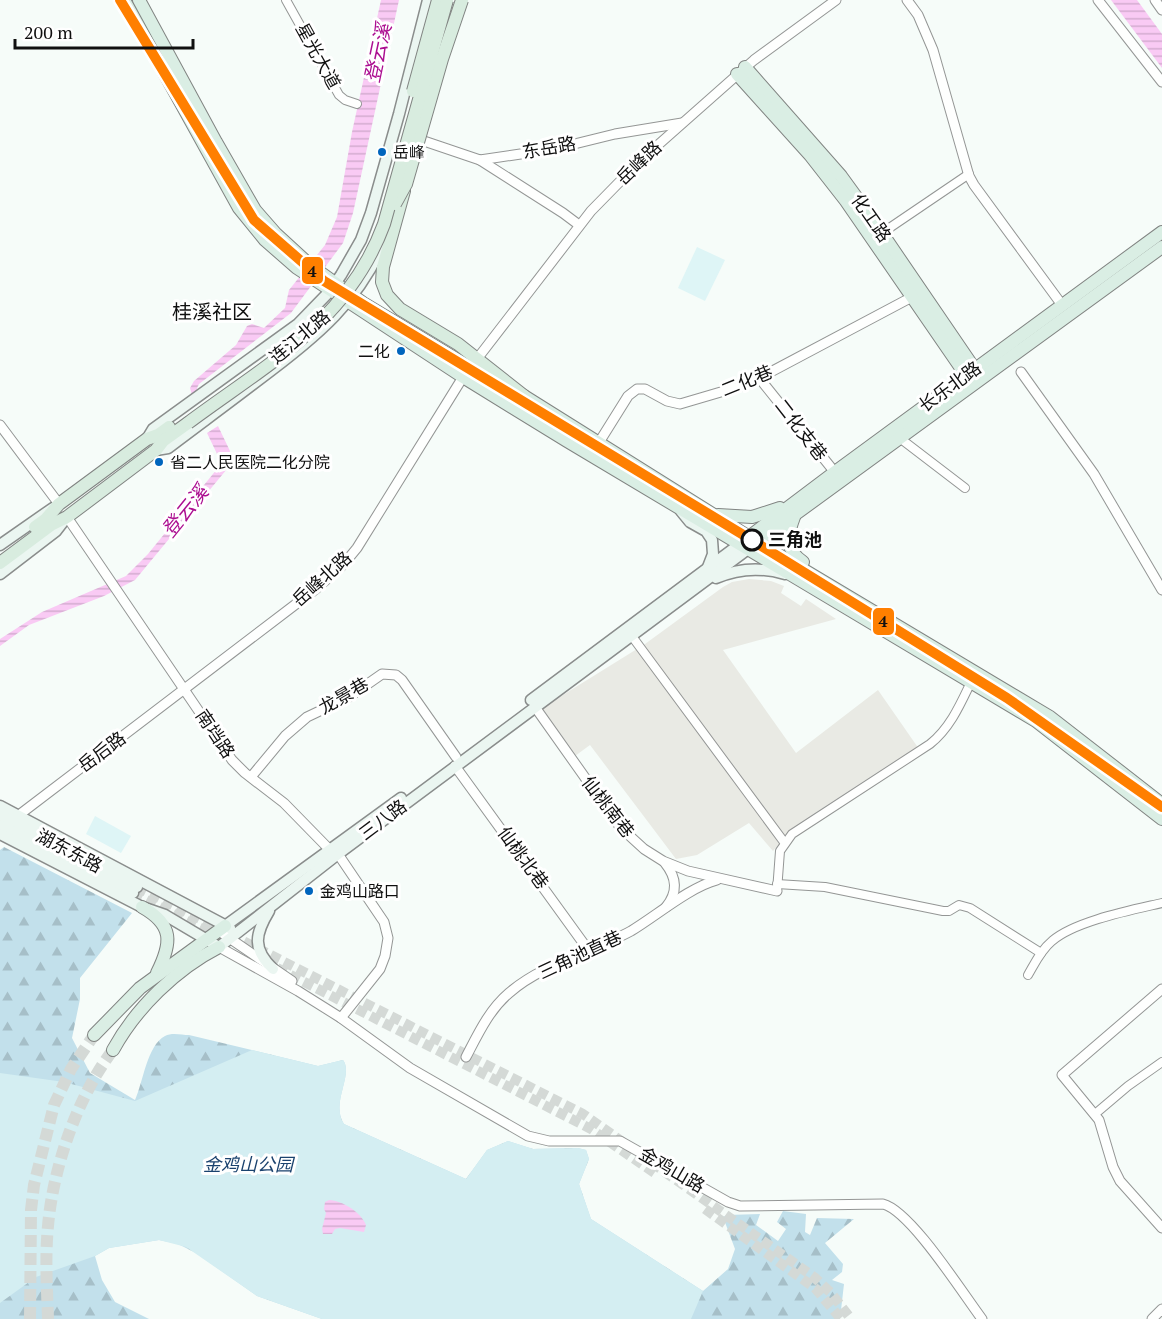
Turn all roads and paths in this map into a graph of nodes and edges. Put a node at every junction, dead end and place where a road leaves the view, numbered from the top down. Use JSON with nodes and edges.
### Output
{"nodes":[{"id":1,"x":124,"y":0,"type":"edge"},
{"id":2,"x":139,"y":0,"type":"edge"},
{"id":3,"x":286,"y":0,"type":"edge"},
{"id":4,"x":428,"y":0,"type":"edge"},
{"id":5,"x":438,"y":0,"type":"edge"},
{"id":6,"x":447,"y":0,"type":"edge"},
{"id":7,"x":456,"y":0,"type":"edge"},
{"id":8,"x":462,"y":0,"type":"edge"},
{"id":9,"x":836,"y":0,"type":"edge"},
{"id":10,"x":907,"y":0,"type":"edge"},
{"id":11,"x":1098,"y":0,"type":"edge"},
{"id":12,"x":1155,"y":0,"type":"edge"},
{"id":13,"x":1162,"y":9,"type":"edge"},
{"id":14,"x":741,"y":71,"type":"junction"},
{"id":15,"x":1162,"y":82,"type":"edge"},
{"id":16,"x":357,"y":104,"type":"dead end"},
{"id":17,"x":682,"y":123,"type":"junction"},
{"id":18,"x":418,"y":138,"type":"junction"},
{"id":19,"x":480,"y":160,"type":"junction"},
{"id":20,"x":969,"y":174,"type":"junction"},
{"id":21,"x":406,"y":184,"type":"junction"},
{"id":22,"x":384,"y":224,"type":"junction"},
{"id":23,"x":579,"y":225,"type":"junction"},
{"id":24,"x":1162,"y":232,"type":"edge"},
{"id":25,"x":882,"y":233,"type":"junction"},
{"id":26,"x":1162,"y":247,"type":"edge"},
{"id":27,"x":333,"y":287,"type":"junction"},
{"id":28,"x":912,"y":297,"type":"junction"},
{"id":29,"x":351,"y":299,"type":"junction"},
{"id":30,"x":1062,"y":305,"type":"junction"},
{"id":31,"x":477,"y":359,"type":"junction"},
{"id":32,"x":1021,"y":372,"type":"dead end"},
{"id":33,"x":462,"y":377,"type":"junction"},
{"id":34,"x":974,"y":378,"type":"junction"},
{"id":35,"x":760,"y":379,"type":"junction"},
{"id":36,"x":524,"y":396,"type":"junction"},
{"id":37,"x":186,"y":420,"type":"junction"},
{"id":38,"x":0,"y":425,"type":"edge"},
{"id":39,"x":147,"y":439,"type":"junction"},
{"id":40,"x":902,"y":439,"type":"junction"},
{"id":41,"x":598,"y":444,"type":"junction"},
{"id":42,"x":156,"y":450,"type":"junction"},
{"id":43,"x":838,"y":477,"type":"junction"},
{"id":44,"x":965,"y":488,"type":"dead end"},
{"id":45,"x":800,"y":499,"type":"junction"},
{"id":46,"x":58,"y":504,"type":"junction"},
{"id":47,"x":675,"y":504,"type":"junction"},
{"id":48,"x":715,"y":515,"type":"junction"},
{"id":49,"x":794,"y":516,"type":"junction"},
{"id":50,"x":67,"y":517,"type":"junction"},
{"id":51,"x":32,"y":534,"type":"junction"},
{"id":52,"x":749,"y":543,"type":"junction"},
{"id":53,"x":0,"y":545,"type":"edge"},
{"id":54,"x":0,"y":553,"type":"edge"},
{"id":55,"x":0,"y":563,"type":"edge"},
{"id":56,"x":706,"y":569,"type":"junction"},
{"id":57,"x":0,"y":574,"type":"edge"},
{"id":58,"x":792,"y":576,"type":"junction"},
{"id":59,"x":826,"y":583,"type":"junction"},
{"id":60,"x":699,"y":586,"type":"junction"},
{"id":61,"x":1162,"y":590,"type":"edge"},
{"id":62,"x":631,"y":635,"type":"junction"},
{"id":63,"x":971,"y":682,"type":"junction"},
{"id":64,"x":184,"y":688,"type":"junction"},
{"id":65,"x":535,"y":707,"type":"junction"},
{"id":66,"x":456,"y":761,"type":"junction"},
{"id":67,"x":251,"y":777,"type":"junction"},
{"id":68,"x":1162,"y":804,"type":"edge"},
{"id":69,"x":0,"y":806,"type":"edge"},
{"id":70,"x":0,"y":815,"type":"edge"},
{"id":71,"x":19,"y":815,"type":"junction"},
{"id":72,"x":1162,"y":819,"type":"edge"},
{"id":73,"x":0,"y":825,"type":"edge"},
{"id":74,"x":0,"y":834,"type":"edge"},
{"id":75,"x":784,"y":842,"type":"junction"},
{"id":76,"x":334,"y":852,"type":"junction"},
{"id":77,"x":663,"y":861,"type":"junction"},
{"id":78,"x":719,"y":880,"type":"junction"},
{"id":79,"x":777,"y":888,"type":"junction"},
{"id":80,"x":160,"y":890,"type":"junction"},
{"id":81,"x":1162,"y":903,"type":"edge"},
{"id":82,"x":273,"y":905,"type":"junction"},
{"id":83,"x":147,"y":909,"type":"junction"},
{"id":84,"x":664,"y":910,"type":"junction"},
{"id":85,"x":228,"y":932,"type":"junction"},
{"id":86,"x":206,"y":939,"type":"junction"},
{"id":87,"x":219,"y":947,"type":"junction"},
{"id":88,"x":590,"y":951,"type":"junction"},
{"id":89,"x":1041,"y":953,"type":"junction"},
{"id":90,"x":273,"y":969,"type":"junction"},
{"id":91,"x":156,"y":975,"type":"junction"},
{"id":92,"x":1028,"y":975,"type":"dead end"},
{"id":93,"x":1162,"y":989,"type":"edge"},
{"id":94,"x":341,"y":1018,"type":"junction"},
{"id":95,"x":94,"y":1035,"type":"tunnel mouth"},
{"id":96,"x":113,"y":1050,"type":"tunnel mouth"},
{"id":97,"x":466,"y":1057,"type":"dead end"},
{"id":98,"x":1162,"y":1062,"type":"edge"},
{"id":99,"x":1095,"y":1114,"type":"junction"},
{"id":100,"x":1162,"y":1228,"type":"edge"},
{"id":101,"x":1162,"y":1310,"type":"edge"},
{"id":102,"x":982,"y":1319,"type":"edge"},
{"id":103,"x":1152,"y":1319,"type":"edge"}],
"edges":[{"from":1,"to":27,"type":"main road"},
{"from":2,"to":27,"type":"main road"},
{"from":3,"to":16,"type":"street","name":"星光大道"},
{"from":4,"to":27,"type":"main road"},
{"from":5,"to":37,"type":"highway","name":"连江北路","bridge":true},
{"from":6,"to":22,"type":"highway","name":"连江北路","bridge":true},
{"from":7,"to":18,"type":"main road"},
{"from":8,"to":21,"type":"highway","bridge":true},
{"from":9,"to":14,"type":"street","name":"岳峰路"},
{"from":10,"to":20,"type":"street"},
{"from":11,"to":15,"type":"street"},
{"from":12,"to":13,"type":"street"},
{"from":14,"to":17,"type":"street","name":"岳峰路"},
{"from":14,"to":25,"type":"main road","name":"化工路"},
{"from":14,"to":28,"type":"main road","name":"化工路"},
{"from":17,"to":19,"type":"street","name":"东岳路"},
{"from":17,"to":23,"type":"street","name":"岳峰路"},
{"from":18,"to":19,"type":"street","name":"东岳路"},
{"from":18,"to":29,"type":"main road"},
{"from":19,"to":23,"type":"street"},
{"from":20,"to":25,"type":"street"},
{"from":20,"to":30,"type":"street"},
{"from":21,"to":22,"type":"highway","bridge":true},
{"from":21,"to":31,"type":"highway","bridge":true},
{"from":22,"to":37,"type":"highway","name":"连江北路","bridge":true},
{"from":23,"to":31,"type":"street","name":"岳峰路"},
{"from":24,"to":30,"type":"main road","name":"长乐北路"},
{"from":25,"to":34,"type":"main road","name":"化工路"},
{"from":26,"to":34,"type":"main road","name":"长乐北路"},
{"from":27,"to":29,"type":"main road"},
{"from":27,"to":39,"type":"main road"},
{"from":28,"to":34,"type":"main road","name":"化工路"},
{"from":28,"to":35,"type":"street","name":"二化巷"},
{"from":29,"to":33,"type":"main road"},
{"from":29,"to":36,"type":"main road"},
{"from":29,"to":42,"type":"main road"},
{"from":30,"to":34,"type":"main road","name":"长乐北路"},
{"from":31,"to":36,"type":"highway"},
{"from":32,"to":61,"type":"street"},
{"from":33,"to":47,"type":"main road"},
{"from":33,"to":64,"type":"street","name":"岳峰北路"},
{"from":34,"to":40,"type":"main road","name":"长乐北路"},
{"from":34,"to":43,"type":"main road","name":"长乐北路"},
{"from":35,"to":41,"type":"street","name":"二化巷"},
{"from":35,"to":43,"type":"street","name":"二化支巷"},
{"from":36,"to":41,"type":"main road"},
{"from":37,"to":39,"type":"highway","name":"连江北路"},
{"from":37,"to":42,"type":"highway","name":"连江北路"},
{"from":38,"to":46,"type":"street"},
{"from":39,"to":46,"type":"highway","name":"连江北路"},
{"from":40,"to":43,"type":"main road","name":"长乐北路"},
{"from":40,"to":44,"type":"street"},
{"from":41,"to":48,"type":"main road"},
{"from":42,"to":50,"type":"highway","name":"连江北路"},
{"from":43,"to":45,"type":"main road","name":"长乐北路"},
{"from":43,"to":49,"type":"main road","name":"长乐北路"},
{"from":45,"to":48,"type":"main road"},
{"from":45,"to":52,"type":"main road","name":"长乐北路"},
{"from":46,"to":51,"type":"highway","name":"连江北路"},
{"from":46,"to":53,"type":"main road"},
{"from":47,"to":52,"type":"main road"},
{"from":47,"to":56,"type":"main road"},
{"from":48,"to":52,"type":"main road"},
{"from":49,"to":52,"type":"main road","name":"长乐北路"},
{"from":49,"to":59,"type":"main road"},
{"from":50,"to":51,"type":"highway","name":"连江北路"},
{"from":50,"to":57,"type":"main road"},
{"from":50,"to":64,"type":"street","name":"南垱路"},
{"from":51,"to":54,"type":"highway","name":"连江北路"},
{"from":51,"to":55,"type":"highway","name":"连江北路"},
{"from":52,"to":56,"type":"main road","name":"三八路"},
{"from":52,"to":58,"type":"main road"},
{"from":52,"to":59,"type":"main road"},
{"from":52,"to":60,"type":"main road","name":"三八路"},
{"from":56,"to":66,"type":"main road","name":"三八路"},
{"from":58,"to":60,"type":"main road"},
{"from":58,"to":63,"type":"main road"},
{"from":59,"to":68,"type":"main road"},
{"from":60,"to":62,"type":"main road","name":"三八路"},
{"from":62,"to":65,"type":"main road","name":"三八路"},
{"from":62,"to":75,"type":"street"},
{"from":63,"to":72,"type":"main road"},
{"from":63,"to":75,"type":"street"},
{"from":64,"to":67,"type":"street","name":"南垱路"},
{"from":64,"to":71,"type":"street","name":"岳后路"},
{"from":65,"to":66,"type":"main road","name":"三八路"},
{"from":65,"to":77,"type":"street","name":"仙桃南巷"},
{"from":66,"to":67,"type":"street","name":"龙景巷"},
{"from":66,"to":76,"type":"main road","name":"三八路"},
{"from":66,"to":88,"type":"street","name":"仙桃北巷"},
{"from":67,"to":76,"type":"street","name":"南垱路"},
{"from":69,"to":71,"type":"main road"},
{"from":70,"to":73,"type":"main road","name":"湖东东路"},
{"from":71,"to":80,"type":"main road"},
{"from":74,"to":83,"type":"main road"},
{"from":75,"to":79,"type":"street"},
{"from":76,"to":82,"type":"main road","name":"三八路"},
{"from":76,"to":85,"type":"main road","name":"三八路"},
{"from":76,"to":94,"type":"street","name":"南垱路"},
{"from":77,"to":78,"type":"street","name":"仙桃南巷"},
{"from":77,"to":84,"type":"street"},
{"from":78,"to":79,"type":"street","name":"仙桃南巷"},
{"from":78,"to":84,"type":"street","name":"三角池直巷"},
{"from":79,"to":89,"type":"street"},
{"from":80,"to":83,"type":"main road"},
{"from":80,"to":85,"type":"main road"},
{"from":81,"to":89,"type":"street"},
{"from":82,"to":85,"type":"main road","name":"三八路"},
{"from":82,"to":90,"type":"main road"},
{"from":83,"to":86,"type":"main road"},
{"from":83,"to":91,"type":"main road"},
{"from":84,"to":88,"type":"street","name":"三角池直巷"},
{"from":85,"to":86,"type":"main road"},
{"from":85,"to":87,"type":"main road","name":"三八路"},
{"from":85,"to":90,"type":"street"},
{"from":86,"to":87,"type":"main road"},
{"from":86,"to":91,"type":"main road"},
{"from":87,"to":94,"type":"street"},
{"from":87,"to":96,"type":"main road"},
{"from":88,"to":97,"type":"street","name":"三角池直巷"},
{"from":89,"to":92,"type":"street"},
{"from":90,"to":94,"type":"street"},
{"from":91,"to":95,"type":"main road"},
{"from":93,"to":99,"type":"street"},
{"from":94,"to":102,"type":"street","name":"金鸡山路"},
{"from":98,"to":99,"type":"street"},
{"from":99,"to":100,"type":"street"},
{"from":101,"to":103,"type":"street"}]}
